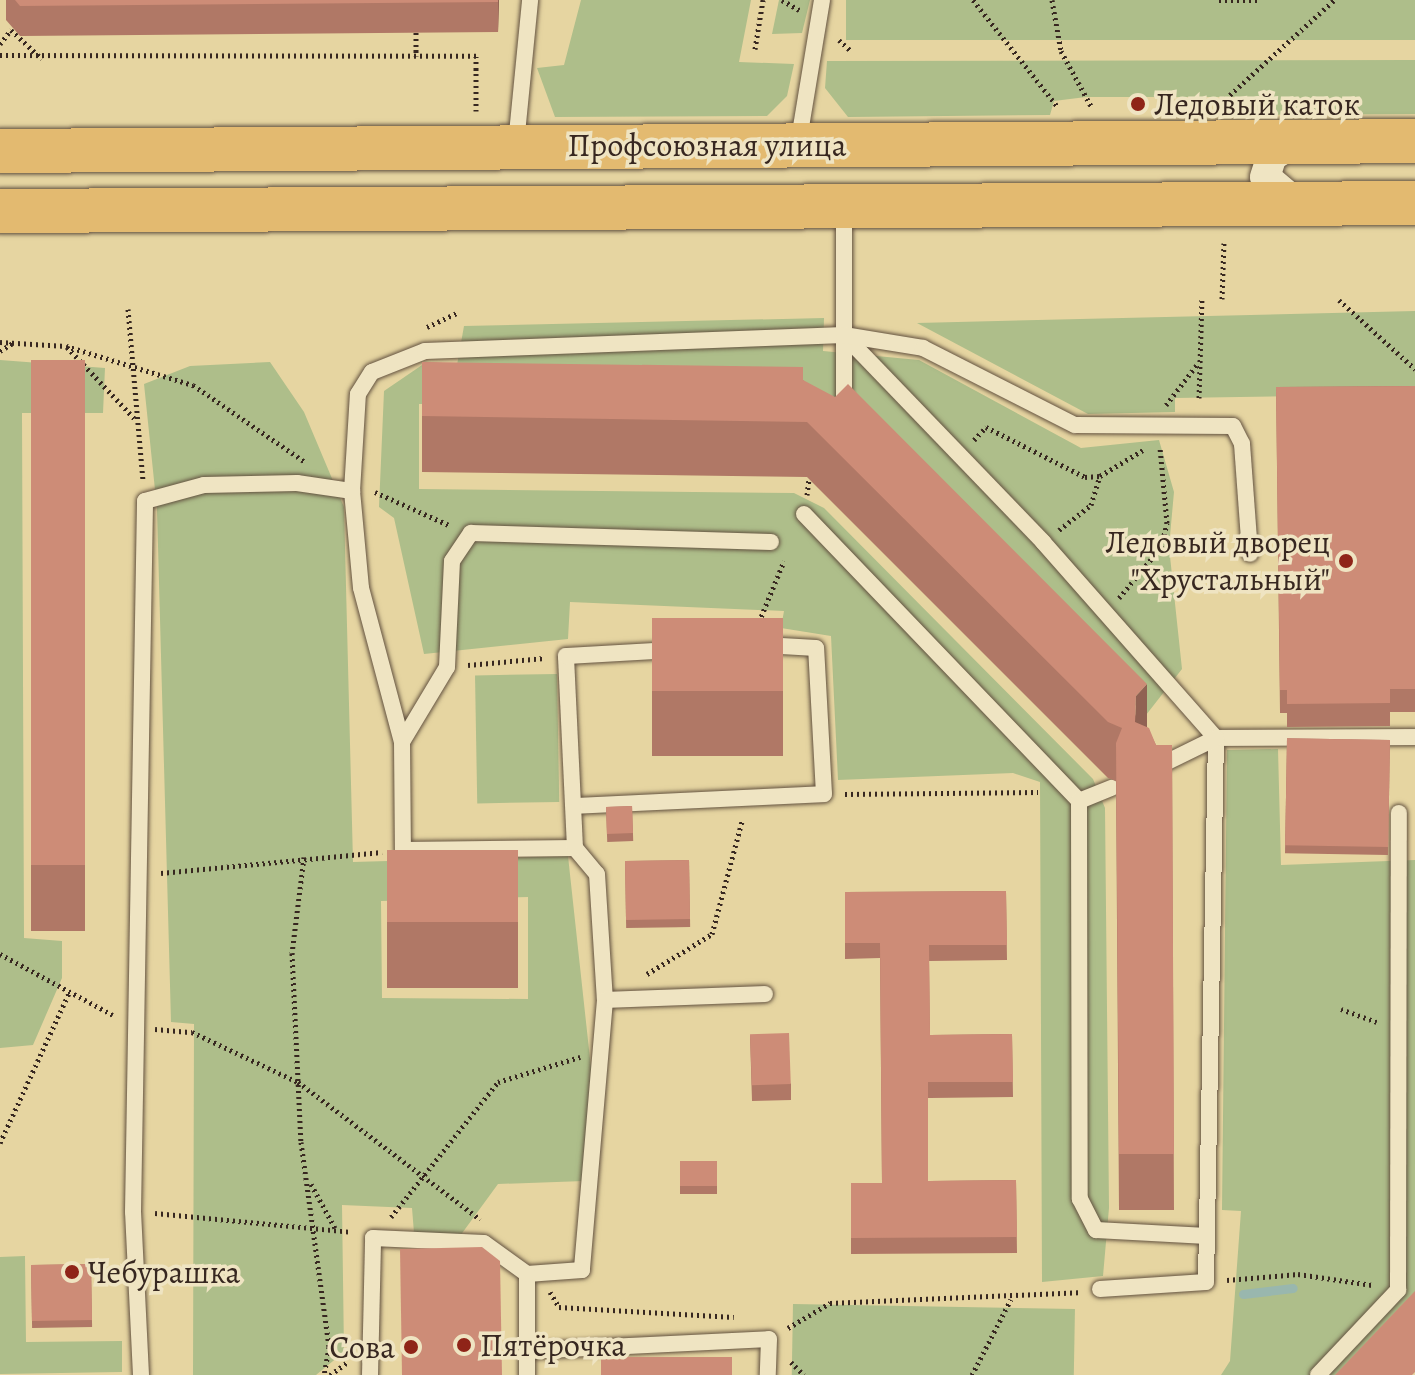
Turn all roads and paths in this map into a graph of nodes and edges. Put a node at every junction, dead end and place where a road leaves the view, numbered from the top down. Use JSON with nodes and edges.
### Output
{"nodes":[{"id":1,"x":530,"y":0,"type":"edge"},
{"id":2,"x":763,"y":0,"type":"edge"},
{"id":3,"x":822,"y":0,"type":"edge"},
{"id":4,"x":973,"y":0,"type":"edge"},
{"id":5,"x":1052,"y":0,"type":"edge"},
{"id":6,"x":1219,"y":0,"type":"edge"},
{"id":7,"x":1259,"y":0,"type":"edge"},
{"id":8,"x":1334,"y":0,"type":"edge"},
{"id":9,"x":416,"y":32,"type":"edge"},
{"id":10,"x":0,"y":44,"type":"edge"},
{"id":11,"x":755,"y":49,"type":"dead end"},
{"id":12,"x":0,"y":55,"type":"edge"},
{"id":13,"x":416,"y":56,"type":"junction"},
{"id":14,"x":43,"y":60,"type":"junction"},
{"id":15,"x":1212,"y":103,"type":"dead end"},
{"id":16,"x":1092,"y":107,"type":"junction"},
{"id":17,"x":1107,"y":107,"type":"dead end"},
{"id":18,"x":476,"y":120,"type":"dead end"},
{"id":19,"x":1297,"y":141,"type":"junction"},
{"id":20,"x":1415,"y":141,"type":"edge"},
{"id":21,"x":516,"y":144,"type":"junction"},
{"id":22,"x":798,"y":147,"type":"junction"},
{"id":23,"x":0,"y":151,"type":"edge"},
{"id":24,"x":1296,"y":203,"type":"junction"},
{"id":25,"x":1415,"y":203,"type":"edge"},
{"id":26,"x":844,"y":206,"type":"junction"},
{"id":27,"x":0,"y":211,"type":"edge"},
{"id":28,"x":1224,"y":243,"type":"dead end"},
{"id":29,"x":1202,"y":299,"type":"dead end"},
{"id":30,"x":1222,"y":299,"type":"dead end"},
{"id":31,"x":1339,"y":300,"type":"dead end"},
{"id":32,"x":128,"y":309,"type":"dead end"},
{"id":33,"x":844,"y":335,"type":"junction"},
{"id":34,"x":0,"y":342,"type":"edge"},
{"id":35,"x":15,"y":342,"type":"junction"},
{"id":36,"x":66,"y":346,"type":"junction"},
{"id":37,"x":0,"y":351,"type":"edge"},
{"id":38,"x":1199,"y":362,"type":"junction"},
{"id":39,"x":129,"y":364,"type":"junction"},
{"id":40,"x":1415,"y":369,"type":"edge"},
{"id":41,"x":1199,"y":398,"type":"dead end"},
{"id":42,"x":844,"y":405,"type":"edge"},
{"id":43,"x":136,"y":420,"type":"junction"},
{"id":44,"x":1161,"y":423,"type":"junction"},
{"id":45,"x":958,"y":454,"type":"junction"},
{"id":46,"x":1100,"y":476,"type":"junction"},
{"id":47,"x":329,"y":488,"type":"junction"},
{"id":48,"x":352,"y":491,"type":"junction"},
{"id":49,"x":145,"y":501,"type":"junction"},
{"id":50,"x":804,"y":514,"type":"joint"},
{"id":51,"x":471,"y":533,"type":"junction"},
{"id":52,"x":771,"y":542,"type":"dead end"},
{"id":53,"x":1043,"y":542,"type":"junction"},
{"id":54,"x":1250,"y":554,"type":"dead end"},
{"id":55,"x":1106,"y":614,"type":"junction"},
{"id":56,"x":749,"y":645,"type":"joint"},
{"id":57,"x":688,"y":649,"type":"edge"},
{"id":58,"x":566,"y":656,"type":"junction"},
{"id":59,"x":447,"y":667,"type":"junction"},
{"id":60,"x":1415,"y":737,"type":"edge"},
{"id":61,"x":1216,"y":738,"type":"junction"},
{"id":62,"x":402,"y":742,"type":"junction"},
{"id":63,"x":1145,"y":773,"type":"edge"},
{"id":64,"x":1020,"y":788,"type":"dead end"},
{"id":65,"x":1112,"y":788,"type":"dead end"},
{"id":66,"x":824,"y":794,"type":"junction"},
{"id":67,"x":748,"y":798,"type":"junction"},
{"id":68,"x":1079,"y":801,"type":"junction"},
{"id":69,"x":574,"y":806,"type":"junction"},
{"id":70,"x":1399,"y":813,"type":"dead end"},
{"id":71,"x":575,"y":848,"type":"junction"},
{"id":72,"x":403,"y":850,"type":"junction"},
{"id":73,"x":304,"y":857,"type":"junction"},
{"id":74,"x":140,"y":875,"type":"junction"},
{"id":75,"x":0,"y":954,"type":"edge"},
{"id":76,"x":70,"y":991,"type":"junction"},
{"id":77,"x":765,"y":994,"type":"dead end"},
{"id":78,"x":605,"y":1000,"type":"junction"},
{"id":79,"x":1341,"y":1009,"type":"dead end"},
{"id":80,"x":1365,"y":1022,"type":"dead end"},
{"id":81,"x":137,"y":1028,"type":"junction"},
{"id":82,"x":600,"y":1051,"type":"junction"},
{"id":83,"x":298,"y":1082,"type":"junction"},
{"id":84,"x":0,"y":1143,"type":"edge"},
{"id":85,"x":308,"y":1179,"type":"junction"},
{"id":86,"x":424,"y":1179,"type":"junction"},
{"id":87,"x":133,"y":1212,"type":"junction"},
{"id":88,"x":314,"y":1223,"type":"junction"},
{"id":89,"x":492,"y":1227,"type":"dead end"},
{"id":90,"x":335,"y":1228,"type":"junction"},
{"id":91,"x":1207,"y":1236,"type":"junction"},
{"id":92,"x":373,"y":1238,"type":"junction"},
{"id":93,"x":533,"y":1274,"type":"junction"},
{"id":94,"x":1206,"y":1282,"type":"junction"},
{"id":95,"x":1100,"y":1289,"type":"joint"},
{"id":96,"x":1398,"y":1290,"type":"junction"},
{"id":97,"x":1011,"y":1299,"type":"junction"},
{"id":98,"x":769,"y":1339,"type":"junction"},
{"id":99,"x":526,"y":1351,"type":"junction"},
{"id":100,"x":141,"y":1375,"type":"edge"},
{"id":101,"x":324,"y":1375,"type":"edge"},
{"id":102,"x":370,"y":1375,"type":"edge"},
{"id":103,"x":527,"y":1375,"type":"edge"},
{"id":104,"x":768,"y":1375,"type":"edge"},
{"id":105,"x":804,"y":1375,"type":"edge"},
{"id":106,"x":972,"y":1375,"type":"edge"},
{"id":107,"x":1318,"y":1375,"type":"edge"}],
"edges":[{"from":1,"to":21,"type":"lane"},
{"from":2,"to":11,"type":"path"},
{"from":3,"to":22,"type":"lane"},
{"from":4,"to":16,"type":"path"},
{"from":5,"to":16,"type":"path"},
{"from":6,"to":7,"type":"path"},
{"from":8,"to":15,"type":"path"},
{"from":9,"to":13,"type":"path"},
{"from":10,"to":14,"type":"path"},
{"from":12,"to":14,"type":"path"},
{"from":13,"to":14,"type":"path"},
{"from":13,"to":18,"type":"path"},
{"from":16,"to":17,"type":"path"},
{"from":19,"to":20,"type":"main road","name":"Профсоюзная улица"},
{"from":19,"to":22,"type":"main road","name":"Профсоюзная улица"},
{"from":19,"to":24,"type":"street"},
{"from":21,"to":22,"type":"main road","name":"Профсоюзная улица"},
{"from":21,"to":23,"type":"main road","name":"Профсоюзная улица"},
{"from":24,"to":25,"type":"main road","name":"Профсоюзная улица"},
{"from":24,"to":26,"type":"main road","name":"Профсоюзная улица"},
{"from":26,"to":27,"type":"main road","name":"Профсоюзная улица"},
{"from":26,"to":33,"type":"lane"},
{"from":28,"to":30,"type":"path"},
{"from":29,"to":38,"type":"path"},
{"from":31,"to":40,"type":"path"},
{"from":32,"to":39,"type":"path"},
{"from":33,"to":42,"type":"lane"},
{"from":33,"to":44,"type":"lane"},
{"from":33,"to":45,"type":"lane"},
{"from":33,"to":48,"type":"lane"},
{"from":34,"to":35,"type":"path"},
{"from":35,"to":36,"type":"path"},
{"from":35,"to":37,"type":"path"},
{"from":36,"to":39,"type":"path"},
{"from":36,"to":43,"type":"path"},
{"from":38,"to":41,"type":"path"},
{"from":38,"to":44,"type":"path"},
{"from":39,"to":43,"type":"path"},
{"from":39,"to":47,"type":"path"},
{"from":43,"to":49,"type":"path"},
{"from":44,"to":54,"type":"lane"},
{"from":45,"to":46,"type":"path"},
{"from":45,"to":53,"type":"lane"},
{"from":46,"to":53,"type":"path"},
{"from":46,"to":55,"type":"path"},
{"from":47,"to":48,"type":"lane"},
{"from":47,"to":49,"type":"lane"},
{"from":48,"to":51,"type":"path"},
{"from":48,"to":62,"type":"lane"},
{"from":49,"to":74,"type":"lane"},
{"from":50,"to":56,"type":"path"},
{"from":50,"to":68,"type":"lane"},
{"from":51,"to":52,"type":"lane"},
{"from":51,"to":59,"type":"lane"},
{"from":53,"to":55,"type":"lane"},
{"from":55,"to":61,"type":"lane"},
{"from":56,"to":66,"type":"lane"},
{"from":57,"to":58,"type":"lane"},
{"from":58,"to":59,"type":"path"},
{"from":58,"to":69,"type":"lane"},
{"from":59,"to":62,"type":"lane"},
{"from":60,"to":61,"type":"lane"},
{"from":61,"to":63,"type":"lane"},
{"from":61,"to":91,"type":"lane"},
{"from":62,"to":72,"type":"lane"},
{"from":64,"to":66,"type":"path"},
{"from":65,"to":68,"type":"lane"},
{"from":66,"to":67,"type":"lane"},
{"from":67,"to":69,"type":"lane"},
{"from":67,"to":78,"type":"path"},
{"from":68,"to":91,"type":"lane"},
{"from":69,"to":71,"type":"lane"},
{"from":70,"to":96,"type":"lane"},
{"from":71,"to":72,"type":"lane"},
{"from":71,"to":78,"type":"lane"},
{"from":72,"to":73,"type":"path"},
{"from":73,"to":74,"type":"path"},
{"from":73,"to":83,"type":"path"},
{"from":74,"to":81,"type":"lane"},
{"from":75,"to":76,"type":"path"},
{"from":76,"to":81,"type":"path"},
{"from":76,"to":84,"type":"path"},
{"from":77,"to":78,"type":"lane"},
{"from":78,"to":82,"type":"lane"},
{"from":79,"to":80,"type":"path"},
{"from":81,"to":83,"type":"path"},
{"from":81,"to":87,"type":"lane"},
{"from":82,"to":86,"type":"path"},
{"from":82,"to":93,"type":"lane"},
{"from":83,"to":85,"type":"path"},
{"from":83,"to":86,"type":"path"},
{"from":85,"to":88,"type":"path"},
{"from":85,"to":90,"type":"path"},
{"from":86,"to":89,"type":"path"},
{"from":86,"to":92,"type":"path"},
{"from":87,"to":88,"type":"path"},
{"from":87,"to":100,"type":"lane"},
{"from":88,"to":90,"type":"path"},
{"from":88,"to":101,"type":"path"},
{"from":90,"to":92,"type":"path"},
{"from":91,"to":94,"type":"lane"},
{"from":92,"to":93,"type":"lane"},
{"from":92,"to":102,"type":"lane"},
{"from":93,"to":98,"type":"path"},
{"from":93,"to":99,"type":"lane"},
{"from":94,"to":95,"type":"lane"},
{"from":94,"to":96,"type":"path"},
{"from":95,"to":97,"type":"path"},
{"from":96,"to":107,"type":"lane"},
{"from":97,"to":98,"type":"path"},
{"from":97,"to":106,"type":"path"},
{"from":98,"to":99,"type":"lane"},
{"from":98,"to":104,"type":"lane"},
{"from":98,"to":105,"type":"path"},
{"from":99,"to":103,"type":"lane"}]}
